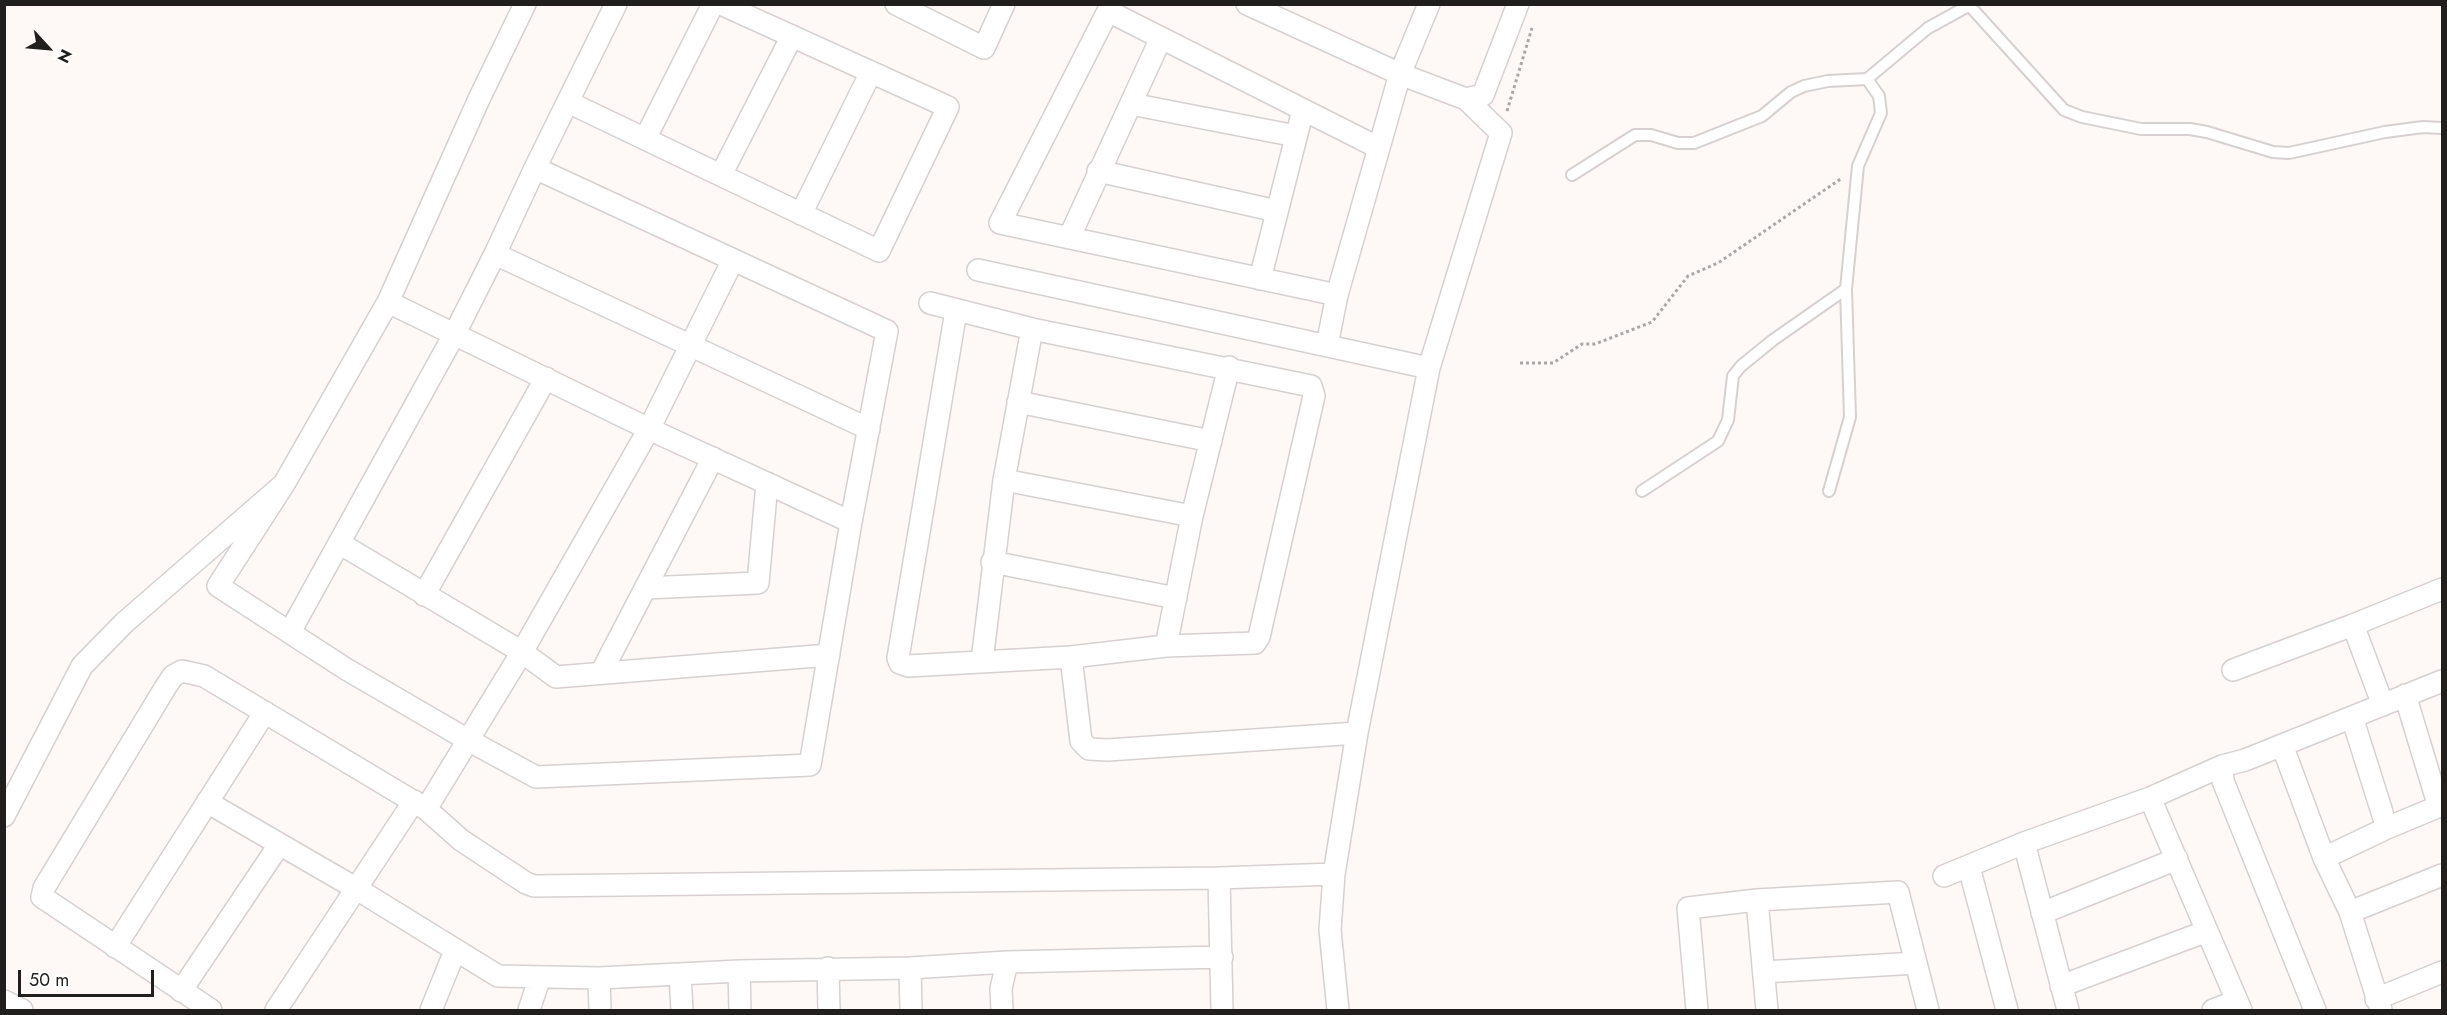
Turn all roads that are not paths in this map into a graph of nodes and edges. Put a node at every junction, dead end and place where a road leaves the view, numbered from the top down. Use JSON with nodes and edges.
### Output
{"nodes":[{"id":1,"x":525,"y":4,"type":"edge"},
{"id":2,"x":616,"y":4,"type":"edge"},
{"id":3,"x":713,"y":4,"type":"edge"},
{"id":4,"x":722,"y":4,"type":"edge"},
{"id":5,"x":896,"y":4,"type":"edge"},
{"id":6,"x":1004,"y":4,"type":"edge"},
{"id":7,"x":1247,"y":4,"type":"edge"},
{"id":8,"x":1429,"y":4,"type":"edge"},
{"id":9,"x":1518,"y":4,"type":"edge"},
{"id":10,"x":1968,"y":5,"type":"edge"},
{"id":11,"x":1110,"y":8,"type":"edge"},
{"id":12,"x":917,"y":9,"type":"edge"},
{"id":13,"x":792,"y":36,"type":"junction"},
{"id":14,"x":1161,"y":38,"type":"junction"},
{"id":15,"x":871,"y":72,"type":"junction"},
{"id":16,"x":1400,"y":74,"type":"junction"},
{"id":17,"x":1867,"y":79,"type":"junction"},
{"id":18,"x":1466,"y":99,"type":"junction"},
{"id":19,"x":568,"y":102,"type":"junction"},
{"id":20,"x":1131,"y":104,"type":"junction"},
{"id":21,"x":1303,"y":110,"type":"junction"},
{"id":22,"x":2442,"y":128,"type":"edge"},
{"id":23,"x":1296,"y":136,"type":"junction"},
{"id":24,"x":645,"y":139,"type":"junction"},
{"id":25,"x":1379,"y":148,"type":"junction"},
{"id":26,"x":535,"y":168,"type":"junction"},
{"id":27,"x":1098,"y":171,"type":"junction"},
{"id":28,"x":721,"y":175,"type":"junction"},
{"id":29,"x":1572,"y":175,"type":"dead end"},
{"id":30,"x":1277,"y":211,"type":"junction"},
{"id":31,"x":801,"y":213,"type":"junction"},
{"id":32,"x":1069,"y":238,"type":"junction"},
{"id":33,"x":495,"y":254,"type":"junction"},
{"id":34,"x":733,"y":260,"type":"junction"},
{"id":35,"x":978,"y":270,"type":"dead end"},
{"id":36,"x":1260,"y":279,"type":"junction"},
{"id":37,"x":1846,"y":289,"type":"junction"},
{"id":38,"x":1337,"y":295,"type":"junction"},
{"id":39,"x":388,"y":302,"type":"junction"},
{"id":40,"x":930,"y":303,"type":"dead end"},
{"id":41,"x":956,"y":311,"type":"junction"},
{"id":42,"x":1032,"y":329,"type":"junction"},
{"id":43,"x":454,"y":333,"type":"junction"},
{"id":44,"x":691,"y":345,"type":"junction"},
{"id":45,"x":1327,"y":345,"type":"junction"},
{"id":46,"x":1229,"y":368,"type":"junction"},
{"id":47,"x":1429,"y":368,"type":"junction"},
{"id":48,"x":546,"y":378,"type":"junction"},
{"id":49,"x":1018,"y":402,"type":"junction"},
{"id":50,"x":649,"y":429,"type":"junction"},
{"id":51,"x":869,"y":429,"type":"junction"},
{"id":52,"x":1210,"y":441,"type":"junction"},
{"id":53,"x":713,"y":458,"type":"junction"},
{"id":54,"x":1004,"y":480,"type":"junction"},
{"id":55,"x":767,"y":483,"type":"junction"},
{"id":56,"x":285,"y":484,"type":"junction"},
{"id":57,"x":1642,"y":491,"type":"dead end"},
{"id":58,"x":1830,"y":491,"type":"dead end"},
{"id":59,"x":1192,"y":516,"type":"junction"},
{"id":60,"x":851,"y":522,"type":"junction"},
{"id":61,"x":339,"y":543,"type":"junction"},
{"id":62,"x":992,"y":562,"type":"junction"},
{"id":63,"x":645,"y":588,"type":"junction"},
{"id":64,"x":2442,"y":590,"type":"edge"},
{"id":65,"x":424,"y":595,"type":"junction"},
{"id":66,"x":1176,"y":598,"type":"junction"},
{"id":67,"x":2353,"y":626,"type":"junction"},
{"id":68,"x":290,"y":632,"type":"junction"},
{"id":69,"x":1166,"y":646,"type":"junction"},
{"id":70,"x":522,"y":652,"type":"junction"},
{"id":71,"x":829,"y":655,"type":"junction"},
{"id":72,"x":1071,"y":657,"type":"junction"},
{"id":73,"x":982,"y":661,"type":"junction"},
{"id":74,"x":2233,"y":670,"type":"dead end"},
{"id":75,"x":601,"y":673,"type":"junction"},
{"id":76,"x":2442,"y":681,"type":"edge"},
{"id":77,"x":2405,"y":696,"type":"junction"},
{"id":78,"x":2383,"y":705,"type":"junction"},
{"id":79,"x":265,"y":712,"type":"junction"},
{"id":80,"x":2352,"y":717,"type":"junction"},
{"id":81,"x":1357,"y":733,"type":"junction"},
{"id":82,"x":468,"y":740,"type":"junction"},
{"id":83,"x":2282,"y":745,"type":"junction"},
{"id":84,"x":2222,"y":766,"type":"junction"},
{"id":85,"x":2150,"y":798,"type":"junction"},
{"id":86,"x":207,"y":802,"type":"junction"},
{"id":87,"x":420,"y":805,"type":"junction"},
{"id":88,"x":2441,"y":806,"type":"edge"},
{"id":89,"x":4,"y":816,"type":"edge"},
{"id":90,"x":2387,"y":828,"type":"junction"},
{"id":91,"x":2024,"y":843,"type":"junction"},
{"id":92,"x":279,"y":845,"type":"junction"},
{"id":93,"x":2324,"y":858,"type":"junction"},
{"id":94,"x":2177,"y":859,"type":"junction"},
{"id":95,"x":1969,"y":867,"type":"junction"},
{"id":96,"x":1334,"y":874,"type":"junction"},
{"id":97,"x":2442,"y":875,"type":"edge"},
{"id":98,"x":1944,"y":876,"type":"dead end"},
{"id":99,"x":1219,"y":878,"type":"junction"},
{"id":100,"x":357,"y":889,"type":"junction"},
{"id":101,"x":1757,"y":900,"type":"junction"},
{"id":102,"x":2350,"y":912,"type":"junction"},
{"id":103,"x":2042,"y":913,"type":"junction"},
{"id":104,"x":2207,"y":931,"type":"junction"},
{"id":105,"x":115,"y":946,"type":"junction"},
{"id":106,"x":455,"y":951,"type":"junction"},
{"id":107,"x":1222,"y":957,"type":"junction"},
{"id":108,"x":1007,"y":962,"type":"junction"},
{"id":109,"x":1916,"y":963,"type":"junction"},
{"id":110,"x":828,"y":968,"type":"junction"},
{"id":111,"x":910,"y":968,"type":"junction"},
{"id":112,"x":739,"y":971,"type":"junction"},
{"id":113,"x":1764,"y":972,"type":"junction"},
{"id":114,"x":680,"y":974,"type":"junction"},
{"id":115,"x":2442,"y":974,"type":"edge"},
{"id":116,"x":540,"y":977,"type":"junction"},
{"id":117,"x":599,"y":978,"type":"junction"},
{"id":118,"x":2061,"y":986,"type":"junction"},
{"id":119,"x":181,"y":991,"type":"junction"},
{"id":120,"x":4,"y":1001,"type":"edge"},
{"id":121,"x":2379,"y":1005,"type":"edge"},
{"id":122,"x":2239,"y":1006,"type":"edge"},
{"id":123,"x":21,"y":1011,"type":"edge"},
{"id":124,"x":211,"y":1011,"type":"edge"},
{"id":125,"x":276,"y":1011,"type":"edge"},
{"id":126,"x":431,"y":1011,"type":"edge"},
{"id":127,"x":529,"y":1011,"type":"edge"},
{"id":128,"x":600,"y":1011,"type":"edge"},
{"id":129,"x":682,"y":1011,"type":"edge"},
{"id":130,"x":740,"y":1011,"type":"edge"},
{"id":131,"x":829,"y":1011,"type":"edge"},
{"id":132,"x":911,"y":1011,"type":"edge"},
{"id":133,"x":1002,"y":1011,"type":"edge"},
{"id":134,"x":1222,"y":1011,"type":"edge"},
{"id":135,"x":1338,"y":1011,"type":"edge"},
{"id":136,"x":1697,"y":1011,"type":"edge"},
{"id":137,"x":1767,"y":1011,"type":"edge"},
{"id":138,"x":1928,"y":1011,"type":"edge"},
{"id":139,"x":2007,"y":1011,"type":"edge"},
{"id":140,"x":2068,"y":1011,"type":"edge"},
{"id":141,"x":2213,"y":1011,"type":"edge"},
{"id":142,"x":2315,"y":1011,"type":"edge"}],
"edges":[{"from":1,"to":39,"type":"street"},
{"from":2,"to":19,"type":"street"},
{"from":3,"to":24,"type":"street"},
{"from":4,"to":13,"type":"street"},
{"from":5,"to":12,"type":"street"},
{"from":6,"to":12,"type":"street"},
{"from":7,"to":16,"type":"street"},
{"from":8,"to":16,"type":"street"},
{"from":9,"to":18,"type":"street"},
{"from":10,"to":17,"type":"lane"},
{"from":10,"to":22,"type":"lane"},
{"from":11,"to":14,"type":"street"},
{"from":11,"to":32,"type":"street"},
{"from":13,"to":15,"type":"street"},
{"from":13,"to":28,"type":"street"},
{"from":14,"to":20,"type":"street"},
{"from":14,"to":21,"type":"street"},
{"from":15,"to":31,"type":"street"},
{"from":15,"to":31,"type":"street"},
{"from":16,"to":18,"type":"street"},
{"from":16,"to":25,"type":"street"},
{"from":17,"to":29,"type":"lane"},
{"from":17,"to":37,"type":"lane"},
{"from":18,"to":47,"type":"street"},
{"from":19,"to":24,"type":"street"},
{"from":19,"to":26,"type":"street"},
{"from":20,"to":23,"type":"street"},
{"from":20,"to":27,"type":"street"},
{"from":21,"to":23,"type":"street"},
{"from":21,"to":25,"type":"street"},
{"from":23,"to":30,"type":"street"},
{"from":24,"to":28,"type":"street"},
{"from":25,"to":38,"type":"street"},
{"from":26,"to":33,"type":"street"},
{"from":26,"to":34,"type":"street"},
{"from":27,"to":30,"type":"street"},
{"from":27,"to":32,"type":"street"},
{"from":28,"to":31,"type":"street"},
{"from":30,"to":36,"type":"street"},
{"from":32,"to":36,"type":"street"},
{"from":33,"to":43,"type":"street"},
{"from":33,"to":44,"type":"street"},
{"from":34,"to":44,"type":"street"},
{"from":34,"to":51,"type":"street"},
{"from":35,"to":45,"type":"street"},
{"from":36,"to":38,"type":"street"},
{"from":37,"to":57,"type":"lane"},
{"from":37,"to":58,"type":"lane"},
{"from":38,"to":45,"type":"street"},
{"from":39,"to":43,"type":"street"},
{"from":39,"to":56,"type":"street"},
{"from":40,"to":41,"type":"street"},
{"from":41,"to":42,"type":"street"},
{"from":41,"to":73,"type":"street"},
{"from":42,"to":46,"type":"street"},
{"from":42,"to":49,"type":"street"},
{"from":43,"to":48,"type":"street"},
{"from":43,"to":61,"type":"street"},
{"from":44,"to":50,"type":"street"},
{"from":44,"to":51,"type":"street"},
{"from":45,"to":47,"type":"street"},
{"from":46,"to":52,"type":"street"},
{"from":46,"to":69,"type":"street"},
{"from":47,"to":81,"type":"street"},
{"from":48,"to":50,"type":"street"},
{"from":48,"to":65,"type":"street"},
{"from":49,"to":52,"type":"street"},
{"from":49,"to":54,"type":"street"},
{"from":50,"to":53,"type":"street"},
{"from":50,"to":70,"type":"street"},
{"from":51,"to":60,"type":"street"},
{"from":52,"to":59,"type":"street"},
{"from":53,"to":55,"type":"street"},
{"from":53,"to":63,"type":"street"},
{"from":54,"to":59,"type":"street"},
{"from":54,"to":62,"type":"street"},
{"from":55,"to":60,"type":"street"},
{"from":55,"to":63,"type":"street"},
{"from":56,"to":68,"type":"street"},
{"from":56,"to":89,"type":"street"},
{"from":59,"to":66,"type":"street"},
{"from":60,"to":71,"type":"street"},
{"from":61,"to":65,"type":"street"},
{"from":61,"to":68,"type":"street"},
{"from":62,"to":66,"type":"street"},
{"from":62,"to":73,"type":"street"},
{"from":63,"to":75,"type":"street"},
{"from":64,"to":67,"type":"street"},
{"from":65,"to":70,"type":"street"},
{"from":66,"to":69,"type":"street"},
{"from":67,"to":74,"type":"street"},
{"from":67,"to":78,"type":"street"},
{"from":68,"to":82,"type":"street"},
{"from":69,"to":72,"type":"street"},
{"from":70,"to":75,"type":"street"},
{"from":70,"to":82,"type":"street"},
{"from":71,"to":75,"type":"street"},
{"from":71,"to":82,"type":"street"},
{"from":72,"to":73,"type":"street"},
{"from":72,"to":81,"type":"street"},
{"from":76,"to":77,"type":"street"},
{"from":77,"to":78,"type":"street"},
{"from":77,"to":88,"type":"street"},
{"from":78,"to":80,"type":"street"},
{"from":79,"to":86,"type":"street"},
{"from":79,"to":87,"type":"street"},
{"from":79,"to":105,"type":"street"},
{"from":80,"to":83,"type":"street"},
{"from":80,"to":90,"type":"street"},
{"from":81,"to":96,"type":"street"},
{"from":82,"to":87,"type":"street"},
{"from":83,"to":84,"type":"street"},
{"from":83,"to":93,"type":"street"},
{"from":84,"to":85,"type":"street"},
{"from":84,"to":142,"type":"street"},
{"from":85,"to":91,"type":"street"},
{"from":85,"to":94,"type":"street"},
{"from":86,"to":92,"type":"street"},
{"from":86,"to":105,"type":"street"},
{"from":87,"to":99,"type":"street"},
{"from":87,"to":100,"type":"street"},
{"from":88,"to":90,"type":"street"},
{"from":90,"to":93,"type":"street"},
{"from":91,"to":95,"type":"street"},
{"from":91,"to":103,"type":"street"},
{"from":92,"to":100,"type":"street"},
{"from":92,"to":119,"type":"street"},
{"from":93,"to":102,"type":"street"},
{"from":94,"to":103,"type":"street"},
{"from":94,"to":104,"type":"street"},
{"from":95,"to":98,"type":"street"},
{"from":95,"to":139,"type":"street"},
{"from":96,"to":99,"type":"street"},
{"from":96,"to":135,"type":"street"},
{"from":97,"to":102,"type":"street"},
{"from":99,"to":107,"type":"street"},
{"from":100,"to":106,"type":"street"},
{"from":100,"to":125,"type":"street"},
{"from":101,"to":109,"type":"street"},
{"from":101,"to":113,"type":"street"},
{"from":101,"to":136,"type":"street"},
{"from":102,"to":121,"type":"street"},
{"from":103,"to":118,"type":"street"},
{"from":104,"to":118,"type":"street"},
{"from":104,"to":122,"type":"street"},
{"from":105,"to":119,"type":"street"},
{"from":106,"to":116,"type":"street"},
{"from":106,"to":126,"type":"street"},
{"from":107,"to":108,"type":"street"},
{"from":107,"to":134,"type":"street"},
{"from":108,"to":111,"type":"street"},
{"from":108,"to":133,"type":"street"},
{"from":109,"to":113,"type":"street"},
{"from":109,"to":138,"type":"street"},
{"from":110,"to":111,"type":"street"},
{"from":110,"to":112,"type":"street"},
{"from":110,"to":131,"type":"street"},
{"from":111,"to":132,"type":"street"},
{"from":112,"to":114,"type":"street"},
{"from":112,"to":130,"type":"street"},
{"from":113,"to":137,"type":"street"},
{"from":114,"to":117,"type":"street"},
{"from":114,"to":129,"type":"street"},
{"from":115,"to":121,"type":"street"},
{"from":116,"to":117,"type":"street"},
{"from":116,"to":127,"type":"street"},
{"from":117,"to":128,"type":"street"},
{"from":118,"to":140,"type":"street"},
{"from":119,"to":124,"type":"street"},
{"from":120,"to":123,"type":"street"},
{"from":122,"to":141,"type":"street"}]}
